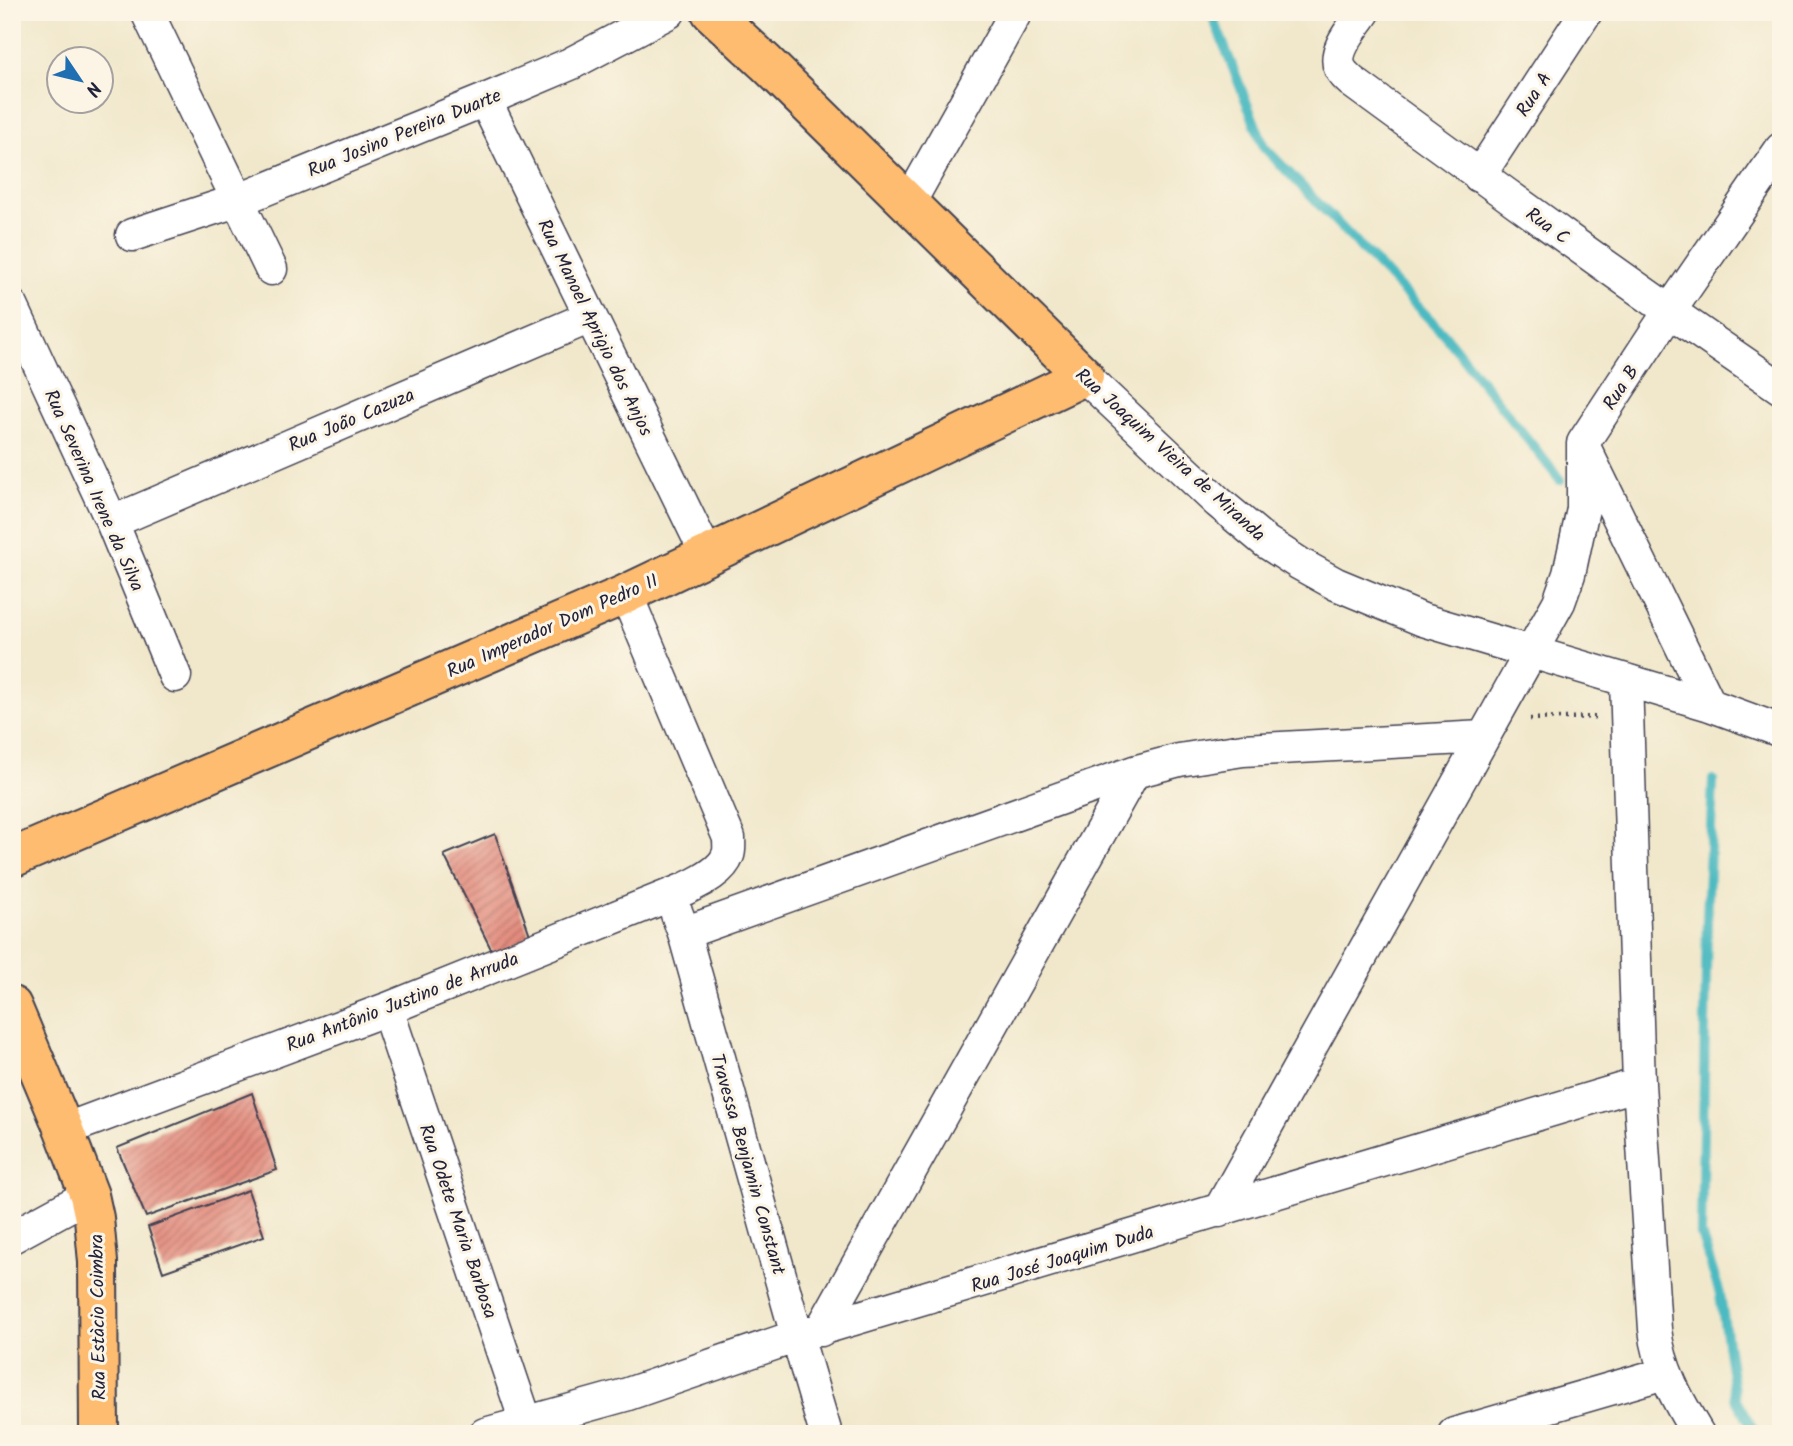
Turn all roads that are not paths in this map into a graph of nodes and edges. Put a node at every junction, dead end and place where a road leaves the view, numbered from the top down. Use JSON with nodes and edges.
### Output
{"nodes":[{"id":1,"x":147,"y":12,"type":"edge"},
{"id":2,"x":669,"y":12,"type":"edge"},
{"id":3,"x":711,"y":12,"type":"edge"},
{"id":4,"x":1016,"y":12,"type":"edge"},
{"id":5,"x":1364,"y":12,"type":"edge"},
{"id":6,"x":1586,"y":12,"type":"edge"},
{"id":7,"x":485,"y":100,"type":"junction"},
{"id":8,"x":1781,"y":149,"type":"edge"},
{"id":9,"x":1479,"y":176,"type":"junction"},
{"id":10,"x":239,"y":200,"type":"junction"},
{"id":11,"x":909,"y":203,"type":"junction"},
{"id":12,"x":132,"y":235,"type":"dead end"},
{"id":13,"x":271,"y":269,"type":"dead end"},
{"id":14,"x":12,"y":306,"type":"edge"},
{"id":15,"x":1669,"y":312,"type":"junction"},
{"id":16,"x":590,"y":317,"type":"junction"},
{"id":17,"x":1084,"y":376,"type":"junction"},
{"id":18,"x":1781,"y":388,"type":"edge"},
{"id":19,"x":1583,"y":443,"type":"junction"},
{"id":20,"x":112,"y":522,"type":"junction"},
{"id":21,"x":707,"y":555,"type":"junction"},
{"id":22,"x":626,"y":594,"type":"junction"},
{"id":23,"x":1530,"y":652,"type":"junction"},
{"id":24,"x":175,"y":676,"type":"dead end"},
{"id":25,"x":1626,"y":680,"type":"junction"},
{"id":26,"x":1710,"y":705,"type":"junction"},
{"id":27,"x":1781,"y":731,"type":"edge"},
{"id":28,"x":1483,"y":737,"type":"junction"},
{"id":29,"x":1134,"y":772,"type":"junction"},
{"id":30,"x":12,"y":858,"type":"edge"},
{"id":31,"x":671,"y":895,"type":"junction"},
{"id":32,"x":684,"y":933,"type":"junction"},
{"id":33,"x":12,"y":1006,"type":"edge"},
{"id":34,"x":387,"y":1009,"type":"junction"},
{"id":35,"x":1639,"y":1084,"type":"junction"},
{"id":36,"x":64,"y":1130,"type":"junction"},
{"id":37,"x":89,"y":1195,"type":"junction"},
{"id":38,"x":1219,"y":1211,"type":"junction"},
{"id":39,"x":12,"y":1237,"type":"edge"},
{"id":40,"x":809,"y":1333,"type":"junction"},
{"id":41,"x":1665,"y":1373,"type":"junction"},
{"id":42,"x":528,"y":1428,"type":"edge"},
{"id":43,"x":99,"y":1434,"type":"edge"},
{"id":44,"x":485,"y":1434,"type":"edge"},
{"id":45,"x":826,"y":1434,"type":"edge"},
{"id":46,"x":1454,"y":1434,"type":"edge"},
{"id":47,"x":1698,"y":1434,"type":"edge"}],
"edges":[{"from":1,"to":10,"type":"street"},
{"from":2,"to":7,"type":"street","name":"Rua Josino Pereira Duarte"},
{"from":3,"to":11,"type":"main road","name":"Rua Joaquim Vieira de Miranda"},
{"from":4,"to":11,"type":"street"},
{"from":5,"to":9,"type":"street","name":"Rua C"},
{"from":6,"to":9,"type":"street","name":"Rua A"},
{"from":7,"to":10,"type":"street","name":"Rua Josino Pereira Duarte"},
{"from":7,"to":16,"type":"street","name":"Rua Manoel Aprigio dos Anjos"},
{"from":8,"to":15,"type":"street","name":"Rua B"},
{"from":9,"to":15,"type":"street","name":"Rua C"},
{"from":10,"to":12,"type":"street","name":"Rua Josino Pereira Duarte"},
{"from":10,"to":13,"type":"street"},
{"from":11,"to":17,"type":"main road","name":"Rua Joaquim Vieira de Miranda"},
{"from":14,"to":20,"type":"street","name":"Rua Severina Irene da Silva"},
{"from":15,"to":18,"type":"street","name":"Rua C"},
{"from":15,"to":19,"type":"street","name":"Rua B"},
{"from":16,"to":20,"type":"street","name":"Rua João Cazuza"},
{"from":16,"to":21,"type":"street","name":"Rua Manoel Aprigio dos Anjos"},
{"from":17,"to":21,"type":"main road","name":"Rua Imperador Dom Pedro II"},
{"from":17,"to":23,"type":"street","name":"Rua Joaquim Vieira de Miranda"},
{"from":19,"to":23,"type":"street"},
{"from":19,"to":26,"type":"street"},
{"from":20,"to":24,"type":"street","name":"Rua Severina Irene da Silva"},
{"from":21,"to":22,"type":"main road","name":"Rua Imperador Dom Pedro II"},
{"from":22,"to":30,"type":"main road","name":"Rua Imperador Dom Pedro II"},
{"from":22,"to":31,"type":"street","name":"Rua Antônio Justino de Arruda"},
{"from":23,"to":25,"type":"street","name":"Rua Joaquim Vieira de Miranda"},
{"from":23,"to":28,"type":"street"},
{"from":25,"to":26,"type":"street","name":"Rua Joaquim Vieira de Miranda"},
{"from":25,"to":35,"type":"street"},
{"from":26,"to":27,"type":"street","name":"Rua Joaquim Vieira de Miranda"},
{"from":28,"to":29,"type":"street"},
{"from":28,"to":38,"type":"street"},
{"from":29,"to":32,"type":"street"},
{"from":29,"to":40,"type":"street"},
{"from":31,"to":32,"type":"street","name":"Travessa Benjamin Constant"},
{"from":31,"to":34,"type":"street","name":"Rua Antônio Justino de Arruda"},
{"from":32,"to":40,"type":"street","name":"Travessa Benjamin Constant"},
{"from":33,"to":36,"type":"main road","name":"Rua Estàcio Coimbra"},
{"from":34,"to":36,"type":"street","name":"Rua Antônio Justino de Arruda"},
{"from":34,"to":42,"type":"street","name":"Rua Odete Maria Barbosa"},
{"from":35,"to":38,"type":"street","name":"Rua José Joaquim Duda"},
{"from":35,"to":41,"type":"street"},
{"from":36,"to":37,"type":"main road","name":"Rua Estàcio Coimbra"},
{"from":37,"to":39,"type":"street"},
{"from":37,"to":43,"type":"main road","name":"Rua Estàcio Coimbra"},
{"from":38,"to":40,"type":"street","name":"Rua José Joaquim Duda"},
{"from":40,"to":42,"type":"street","name":"Rua José Joaquim Duda"},
{"from":40,"to":45,"type":"street","name":"Travessa Benjamin Constant"},
{"from":41,"to":46,"type":"street"},
{"from":41,"to":47,"type":"street"},
{"from":42,"to":44,"type":"street","name":"Rua José Joaquim Duda"}]}
